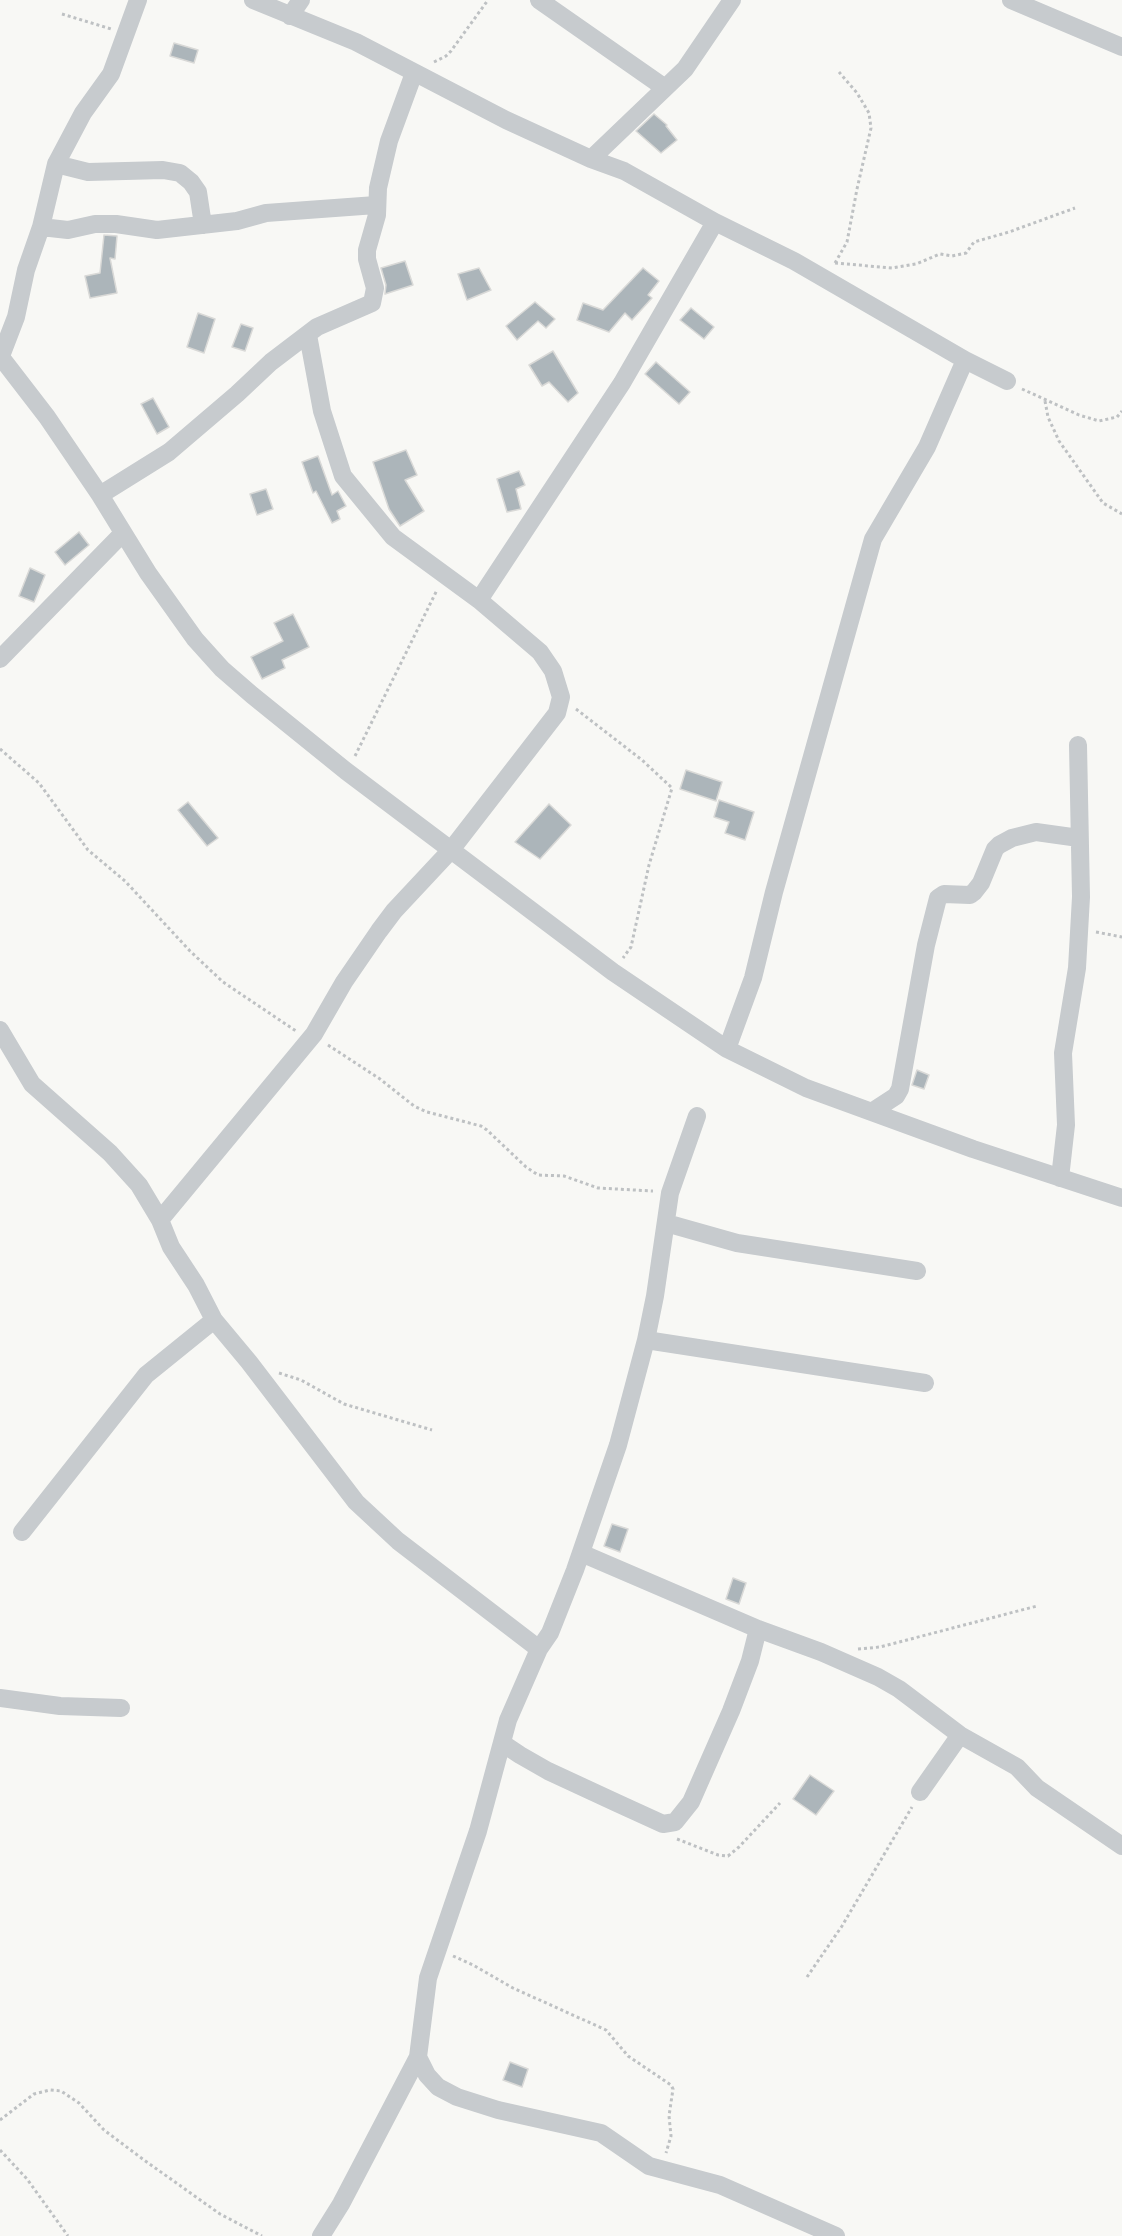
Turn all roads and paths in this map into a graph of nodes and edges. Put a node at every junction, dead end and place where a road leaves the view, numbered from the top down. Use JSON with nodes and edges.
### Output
{"nodes":[{"id":1,"x":138,"y":0,"type":"edge"},
{"id":2,"x":253,"y":0,"type":"edge"},
{"id":3,"x":301,"y":0,"type":"edge"},
{"id":4,"x":488,"y":0,"type":"edge"},
{"id":5,"x":539,"y":0,"type":"edge"},
{"id":6,"x":732,"y":0,"type":"edge"},
{"id":7,"x":1011,"y":0,"type":"edge"},
{"id":8,"x":564,"y":7,"type":"edge"},
{"id":9,"x":62,"y":14,"type":"dead end"},
{"id":10,"x":290,"y":16,"type":"junction"},
{"id":11,"x":127,"y":33,"type":"junction"},
{"id":12,"x":1122,"y":47,"type":"edge"},
{"id":13,"x":838,"y":72,"type":"dead end"},
{"id":14,"x":418,"y":75,"type":"junction"},
{"id":15,"x":665,"y":88,"type":"junction"},
{"id":16,"x":591,"y":159,"type":"junction"},
{"id":17,"x":56,"y":164,"type":"junction"},
{"id":18,"x":376,"y":205,"type":"junction"},
{"id":19,"x":1075,"y":208,"type":"dead end"},
{"id":20,"x":715,"y":222,"type":"junction"},
{"id":21,"x":203,"y":225,"type":"junction"},
{"id":22,"x":41,"y":227,"type":"junction"},
{"id":23,"x":825,"y":263,"type":"dead end"},
{"id":24,"x":835,"y":263,"type":"junction"},
{"id":25,"x":308,"y":335,"type":"junction"},
{"id":26,"x":0,"y":356,"type":"edge"},
{"id":27,"x":965,"y":360,"type":"junction"},
{"id":28,"x":1007,"y":381,"type":"joint"},
{"id":29,"x":1045,"y":401,"type":"junction"},
{"id":30,"x":1122,"y":411,"type":"edge"},
{"id":31,"x":100,"y":495,"type":"junction"},
{"id":32,"x":1122,"y":514,"type":"edge"},
{"id":33,"x":123,"y":533,"type":"junction"},
{"id":34,"x":445,"y":575,"type":"junction"},
{"id":35,"x":479,"y":600,"type":"junction"},
{"id":36,"x":0,"y":659,"type":"edge"},
{"id":37,"x":561,"y":698,"type":"junction"},
{"id":38,"x":1078,"y":745,"type":"dead end"},
{"id":39,"x":0,"y":749,"type":"edge"},
{"id":40,"x":346,"y":771,"type":"junction"},
{"id":41,"x":1079,"y":838,"type":"junction"},
{"id":42,"x":451,"y":850,"type":"junction"},
{"id":43,"x":1122,"y":937,"type":"edge"},
{"id":44,"x":1078,"y":938,"type":"junction"},
{"id":45,"x":614,"y":972,"type":"junction"},
{"id":46,"x":0,"y":1030,"type":"edge"},
{"id":47,"x":314,"y":1034,"type":"junction"},
{"id":48,"x":727,"y":1050,"type":"junction"},
{"id":49,"x":873,"y":1111,"type":"junction"},
{"id":50,"x":697,"y":1116,"type":"dead end"},
{"id":51,"x":1060,"y":1178,"type":"junction"},
{"id":52,"x":670,"y":1193,"type":"junction"},
{"id":53,"x":1122,"y":1198,"type":"edge"},
{"id":54,"x":160,"y":1220,"type":"junction"},
{"id":55,"x":666,"y":1223,"type":"junction"},
{"id":56,"x":916,"y":1270,"type":"dead end"},
{"id":57,"x":214,"y":1320,"type":"junction"},
{"id":58,"x":646,"y":1340,"type":"junction"},
{"id":59,"x":249,"y":1362,"type":"junction"},
{"id":60,"x":925,"y":1383,"type":"dead end"},
{"id":61,"x":432,"y":1430,"type":"dead end"},
{"id":62,"x":22,"y":1532,"type":"dead end"},
{"id":63,"x":581,"y":1553,"type":"junction"},
{"id":64,"x":1037,"y":1606,"type":"dead end"},
{"id":65,"x":758,"y":1629,"type":"junction"},
{"id":66,"x":539,"y":1648,"type":"junction"},
{"id":67,"x":856,"y":1649,"type":"dead end"},
{"id":68,"x":0,"y":1698,"type":"edge"},
{"id":69,"x":121,"y":1708,"type":"dead end"},
{"id":70,"x":960,"y":1735,"type":"junction"},
{"id":71,"x":502,"y":1743,"type":"junction"},
{"id":72,"x":920,"y":1792,"type":"joint"},
{"id":73,"x":780,"y":1803,"type":"dead end"},
{"id":74,"x":671,"y":1836,"type":"dead end"},
{"id":75,"x":1122,"y":1846,"type":"edge"},
{"id":76,"x":437,"y":1949,"type":"junction"},
{"id":77,"x":807,"y":1977,"type":"dead end"},
{"id":78,"x":418,"y":2057,"type":"junction"},
{"id":79,"x":0,"y":2120,"type":"edge"},
{"id":80,"x":0,"y":2150,"type":"edge"},
{"id":81,"x":657,"y":2169,"type":"junction"},
{"id":82,"x":68,"y":2236,"type":"edge"},
{"id":83,"x":262,"y":2236,"type":"edge"},
{"id":84,"x":321,"y":2236,"type":"edge"},
{"id":85,"x":836,"y":2236,"type":"edge"}],
"edges":[{"from":1,"to":11,"type":"street"},
{"from":2,"to":10,"type":"street"},
{"from":3,"to":10,"type":"street"},
{"from":4,"to":14,"type":"path"},
{"from":5,"to":8,"type":"street"},
{"from":6,"to":15,"type":"street"},
{"from":7,"to":12,"type":"street"},
{"from":8,"to":15,"type":"street"},
{"from":9,"to":11,"type":"path"},
{"from":10,"to":14,"type":"street"},
{"from":11,"to":17,"type":"street"},
{"from":13,"to":24,"type":"path"},
{"from":14,"to":16,"type":"street"},
{"from":14,"to":18,"type":"street"},
{"from":15,"to":16,"type":"street"},
{"from":16,"to":20,"type":"street"},
{"from":17,"to":21,"type":"street"},
{"from":17,"to":22,"type":"street"},
{"from":18,"to":21,"type":"street"},
{"from":18,"to":25,"type":"street"},
{"from":19,"to":24,"type":"path"},
{"from":20,"to":27,"type":"street"},
{"from":20,"to":35,"type":"street"},
{"from":21,"to":22,"type":"street"},
{"from":22,"to":26,"type":"street"},
{"from":23,"to":24,"type":"path"},
{"from":25,"to":31,"type":"street"},
{"from":25,"to":34,"type":"street"},
{"from":26,"to":31,"type":"street"},
{"from":27,"to":28,"type":"street"},
{"from":27,"to":48,"type":"street"},
{"from":28,"to":29,"type":"path"},
{"from":29,"to":30,"type":"path"},
{"from":29,"to":32,"type":"path"},
{"from":31,"to":33,"type":"street"},
{"from":33,"to":36,"type":"street"},
{"from":33,"to":40,"type":"street"},
{"from":34,"to":35,"type":"street"},
{"from":34,"to":40,"type":"path"},
{"from":35,"to":37,"type":"street"},
{"from":37,"to":42,"type":"street"},
{"from":37,"to":45,"type":"path"},
{"from":38,"to":41,"type":"street"},
{"from":39,"to":47,"type":"path"},
{"from":40,"to":42,"type":"street"},
{"from":41,"to":44,"type":"street"},
{"from":41,"to":49,"type":"street"},
{"from":42,"to":45,"type":"street"},
{"from":42,"to":47,"type":"street"},
{"from":43,"to":44,"type":"path"},
{"from":44,"to":51,"type":"street"},
{"from":45,"to":48,"type":"street"},
{"from":46,"to":54,"type":"street"},
{"from":47,"to":52,"type":"path"},
{"from":47,"to":54,"type":"street"},
{"from":48,"to":49,"type":"street"},
{"from":49,"to":51,"type":"street"},
{"from":50,"to":52,"type":"street"},
{"from":51,"to":53,"type":"street"},
{"from":52,"to":55,"type":"street"},
{"from":54,"to":57,"type":"street"},
{"from":55,"to":56,"type":"street"},
{"from":55,"to":58,"type":"street"},
{"from":57,"to":59,"type":"street"},
{"from":57,"to":62,"type":"street"},
{"from":58,"to":60,"type":"street"},
{"from":58,"to":63,"type":"street"},
{"from":59,"to":61,"type":"path"},
{"from":59,"to":66,"type":"street"},
{"from":63,"to":65,"type":"street"},
{"from":63,"to":66,"type":"street"},
{"from":64,"to":67,"type":"path"},
{"from":65,"to":70,"type":"street"},
{"from":65,"to":71,"type":"street"},
{"from":66,"to":71,"type":"street"},
{"from":68,"to":69,"type":"street"},
{"from":70,"to":72,"type":"street"},
{"from":70,"to":75,"type":"street"},
{"from":71,"to":76,"type":"street"},
{"from":72,"to":77,"type":"path"},
{"from":73,"to":74,"type":"path"},
{"from":76,"to":78,"type":"street"},
{"from":76,"to":81,"type":"path"},
{"from":78,"to":81,"type":"street"},
{"from":78,"to":84,"type":"street"},
{"from":79,"to":83,"type":"path"},
{"from":80,"to":82,"type":"path"},
{"from":81,"to":85,"type":"street"}]}
